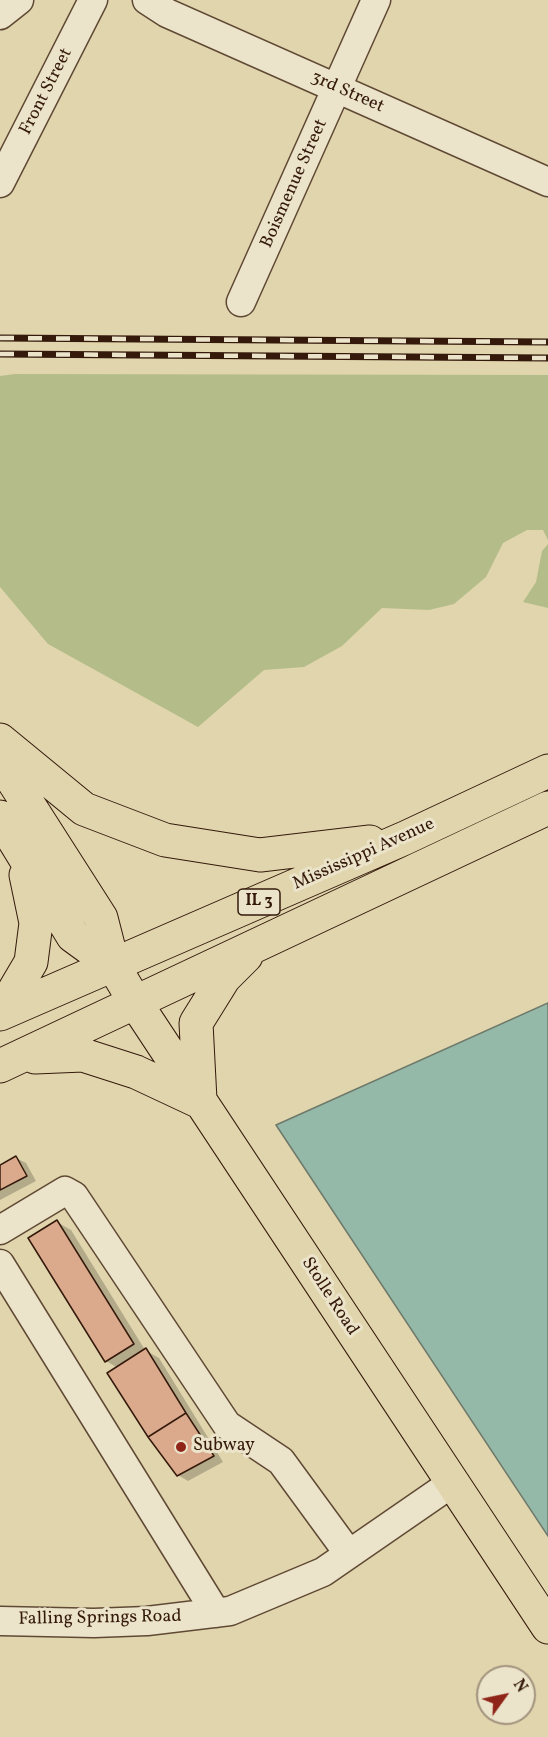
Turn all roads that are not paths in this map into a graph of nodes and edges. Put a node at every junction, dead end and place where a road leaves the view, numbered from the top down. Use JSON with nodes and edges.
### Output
{"nodes":[{"id":1,"x":20,"y":0,"type":"edge"},
{"id":2,"x":93,"y":0,"type":"edge"},
{"id":3,"x":147,"y":0,"type":"edge"},
{"id":4,"x":376,"y":0,"type":"edge"},
{"id":5,"x":0,"y":15,"type":"edge"},
{"id":6,"x":338,"y":89,"type":"junction"},
{"id":7,"x":548,"y":182,"type":"edge"},
{"id":8,"x":0,"y":183,"type":"edge"},
{"id":9,"x":242,"y":302,"type":"dead end"},
{"id":10,"x":0,"y":740,"type":"edge"},
{"id":11,"x":0,"y":760,"type":"edge"},
{"id":12,"x":548,"y":771,"type":"edge"},
{"id":13,"x":548,"y":808,"type":"edge"},
{"id":14,"x":0,"y":817,"type":"edge"},
{"id":15,"x":405,"y":838,"type":"junction"},
{"id":16,"x":20,"y":850,"type":"junction"},
{"id":17,"x":258,"y":944,"type":"junction"},
{"id":18,"x":112,"y":965,"type":"junction"},
{"id":19,"x":135,"y":1002,"type":"junction"},
{"id":20,"x":0,"y":1013,"type":"edge"},
{"id":21,"x":10,"y":1062,"type":"edge"},
{"id":22,"x":200,"y":1102,"type":"junction"},
{"id":23,"x":0,"y":1230,"type":"edge"},
{"id":24,"x":0,"y":1264,"type":"edge"},
{"id":25,"x":452,"y":1483,"type":"junction"},
{"id":26,"x":349,"y":1554,"type":"junction"},
{"id":27,"x":216,"y":1613,"type":"junction"},
{"id":28,"x":0,"y":1620,"type":"edge"},
{"id":29,"x":548,"y":1627,"type":"edge"}],
"edges":[{"from":1,"to":5,"type":"street"},
{"from":2,"to":8,"type":"street","name":"Front Street"},
{"from":3,"to":6,"type":"street","name":"3rd Street"},
{"from":4,"to":6,"type":"street","name":"Boismenue Street"},
{"from":6,"to":7,"type":"street","name":"3rd Street"},
{"from":6,"to":9,"type":"street","name":"Boismenue Street"},
{"from":10,"to":15,"type":"main road"},
{"from":11,"to":18,"type":"main road"},
{"from":12,"to":15,"type":"main road","name":"Mississippi Avenue","number":"IL 3"},
{"from":13,"to":17,"type":"main road","name":"Mississippi Avenue","number":"IL 3"},
{"from":14,"to":16,"type":"main road"},
{"from":15,"to":18,"type":"main road","name":"Mississippi Avenue","number":"IL 3"},
{"from":16,"to":18,"type":"main road"},
{"from":16,"to":20,"type":"main road"},
{"from":17,"to":19,"type":"main road","name":"Mississippi Avenue","number":"IL 3"},
{"from":17,"to":22,"type":"main road"},
{"from":18,"to":19,"type":"main road","name":"Stolle Road"},
{"from":18,"to":20,"type":"main road","number":"IL 3"},
{"from":19,"to":21,"type":"main road","number":"IL 3"},
{"from":19,"to":22,"type":"main road","name":"Stolle Road"},
{"from":21,"to":22,"type":"main road"},
{"from":22,"to":25,"type":"main road","name":"Stolle Road"},
{"from":23,"to":26,"type":"street"},
{"from":24,"to":27,"type":"street"},
{"from":25,"to":26,"type":"street","name":"Falling Springs Road"},
{"from":25,"to":29,"type":"main road","name":"Stolle Road"},
{"from":26,"to":27,"type":"street","name":"Falling Springs Road"},
{"from":27,"to":28,"type":"street","name":"Falling Springs Road"}]}
